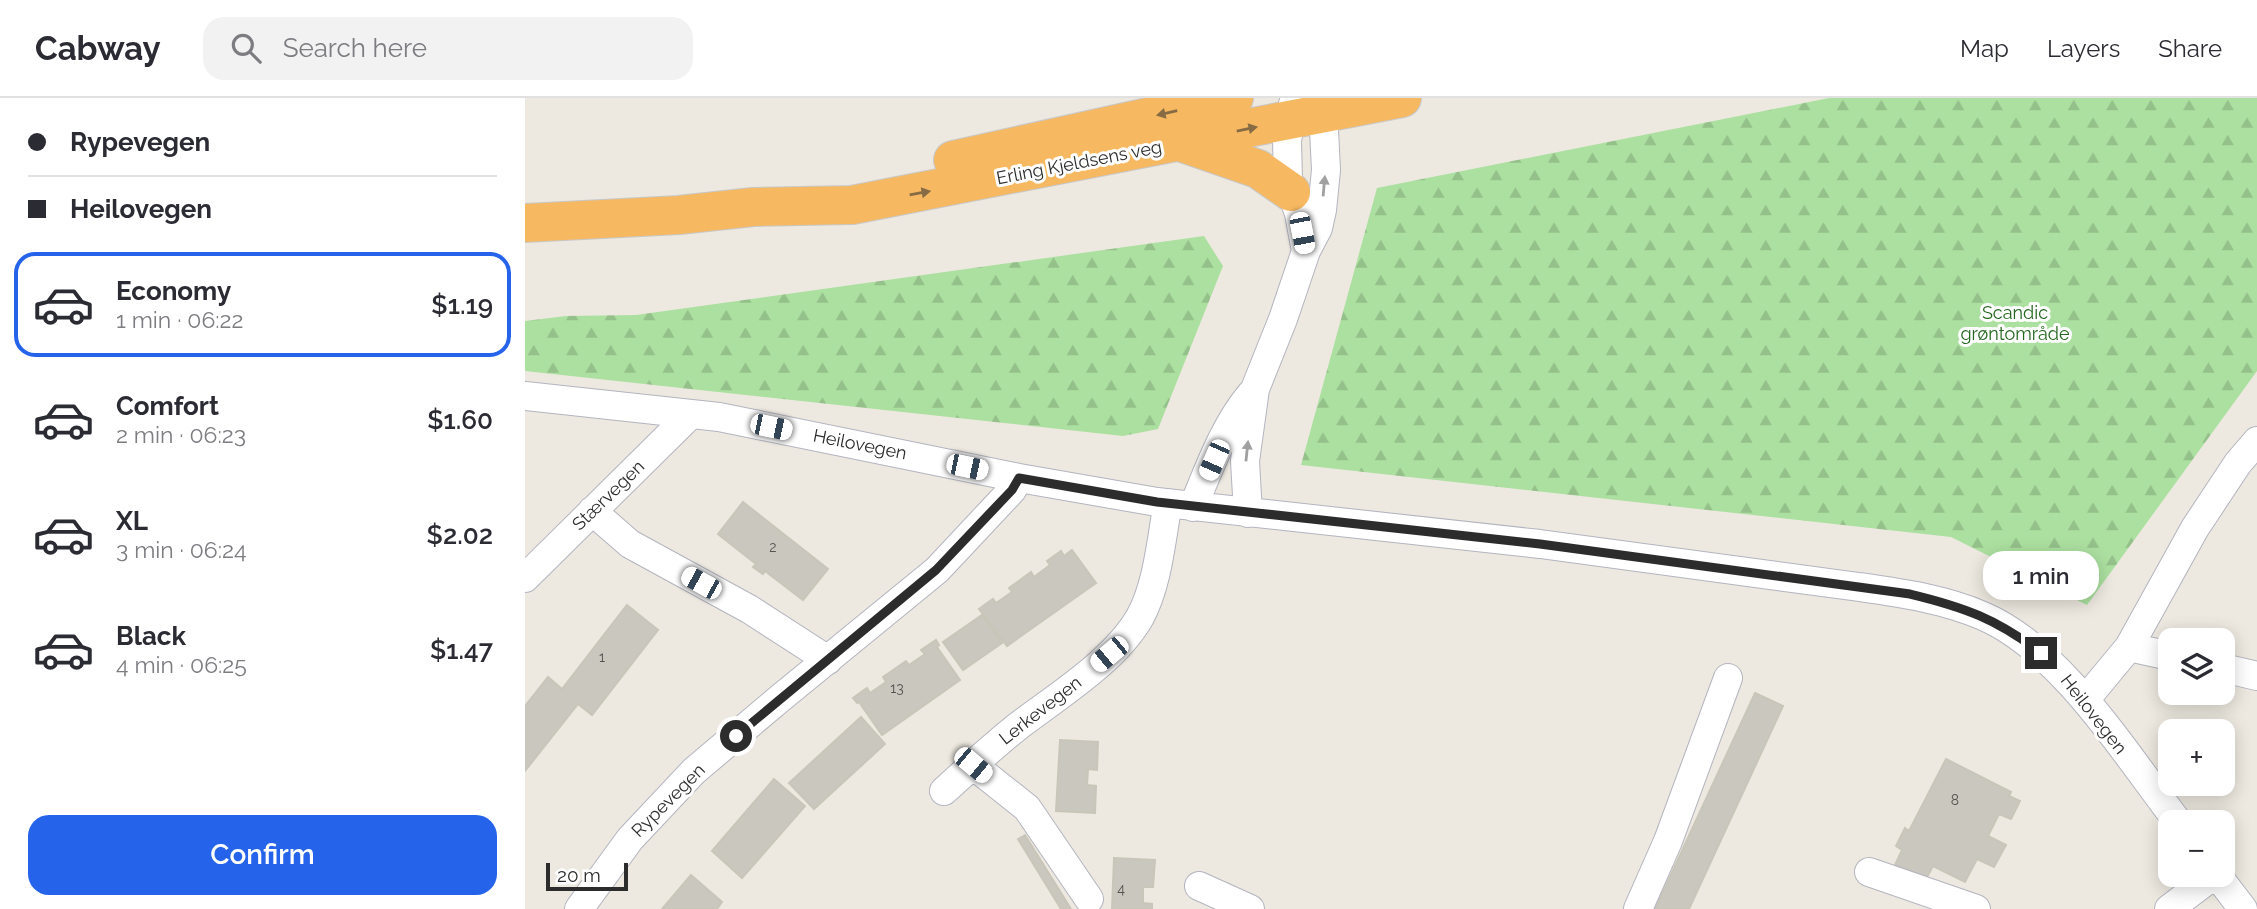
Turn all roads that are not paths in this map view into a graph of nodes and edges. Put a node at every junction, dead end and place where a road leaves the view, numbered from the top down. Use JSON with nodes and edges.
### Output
{"nodes":[{"id":1,"x":1234,"y":98,"type":"edge"},
{"id":2,"x":1402,"y":98,"type":"edge"},
{"id":3,"x":1302,"y":107,"type":"edge"},
{"id":4,"x":1181,"y":143,"type":"junction"},
{"id":5,"x":1291,"y":192,"type":"junction"},
{"id":6,"x":753,"y":207,"type":"junction"},
{"id":7,"x":525,"y":223,"type":"edge"},
{"id":8,"x":1306,"y":251,"type":"junction"},
{"id":9,"x":1255,"y":389,"type":"junction"},
{"id":10,"x":525,"y":396,"type":"edge"},
{"id":11,"x":691,"y":414,"type":"junction"},
{"id":12,"x":2257,"y":441,"type":"edge"},
{"id":13,"x":1019,"y":478,"type":"junction"},
{"id":14,"x":1180,"y":505,"type":"junction"},
{"id":15,"x":591,"y":511,"type":"junction"},
{"id":16,"x":1248,"y":513,"type":"junction"},
{"id":17,"x":525,"y":578,"type":"edge"},
{"id":18,"x":2129,"y":647,"type":"junction"},
{"id":19,"x":2158,"y":653,"type":"edge"},
{"id":20,"x":828,"y":660,"type":"junction"},
{"id":21,"x":2235,"y":671,"type":"edge"},
{"id":22,"x":2257,"y":676,"type":"edge"},
{"id":23,"x":1728,"y":678,"type":"dead end"},
{"id":24,"x":2085,"y":700,"type":"junction"},
{"id":25,"x":973,"y":765,"type":"junction"},
{"id":26,"x":944,"y":791,"type":"dead end"},
{"id":27,"x":2169,"y":810,"type":"edge"},
{"id":28,"x":1869,"y":872,"type":"dead end"},
{"id":29,"x":1199,"y":886,"type":"dead end"},
{"id":30,"x":2199,"y":887,"type":"edge"},
{"id":31,"x":2226,"y":887,"type":"edge"},
{"id":32,"x":1089,"y":900,"type":"dead end"},
{"id":33,"x":579,"y":909,"type":"edge"},
{"id":34,"x":1250,"y":909,"type":"edge"},
{"id":35,"x":1639,"y":909,"type":"edge"},
{"id":36,"x":1976,"y":909,"type":"edge"},
{"id":37,"x":2169,"y":909,"type":"edge"},
{"id":38,"x":2243,"y":909,"type":"edge"}],
"edges":[{"from":1,"to":6,"type":"highway","name":"Erling Kjeldsens veg","one_way":true},
{"from":2,"to":3,"type":"highway","name":"Erling Kjeldsens veg"},
{"from":4,"to":3,"type":"highway","name":"Erling Kjeldsens veg","one_way":true},
{"from":3,"to":5,"type":"street"},
{"from":8,"to":3,"type":"street","one_way":true},
{"from":4,"to":5,"type":"highway"},
{"from":6,"to":4,"type":"highway","name":"Erling Kjeldsens veg","one_way":true},
{"from":5,"to":8,"type":"street"},
{"from":6,"to":7,"type":"highway","name":"Erling Kjeldsens veg"},
{"from":8,"to":9,"type":"street"},
{"from":9,"to":14,"type":"street"},
{"from":16,"to":9,"type":"street","one_way":true},
{"from":10,"to":11,"type":"street","name":"Heilovegen"},
{"from":11,"to":13,"type":"street","name":"Heilovegen"},
{"from":11,"to":15,"type":"street","name":"Stærvegen"},
{"from":12,"to":18,"type":"street"},
{"from":13,"to":14,"type":"street","name":"Heilovegen"},
{"from":13,"to":20,"type":"street","name":"Rypevegen"},
{"from":14,"to":16,"type":"street","name":"Heilovegen"},
{"from":14,"to":25,"type":"street","name":"Lerkevegen"},
{"from":15,"to":17,"type":"street","name":"Stærvegen"},
{"from":15,"to":20,"type":"street"},
{"from":16,"to":24,"type":"street","name":"Heilovegen"},
{"from":18,"to":19,"type":"street"},
{"from":18,"to":24,"type":"street"},
{"from":20,"to":33,"type":"street","name":"Rypevegen"},
{"from":21,"to":22,"type":"street"},
{"from":23,"to":35,"type":"street"},
{"from":24,"to":27,"type":"street","name":"Heilovegen"},
{"from":25,"to":26,"type":"street","name":"Lerkevegen"},
{"from":25,"to":32,"type":"street"},
{"from":28,"to":36,"type":"street"},
{"from":29,"to":34,"type":"street"},
{"from":30,"to":37,"type":"street"},
{"from":31,"to":38,"type":"street"}]}
